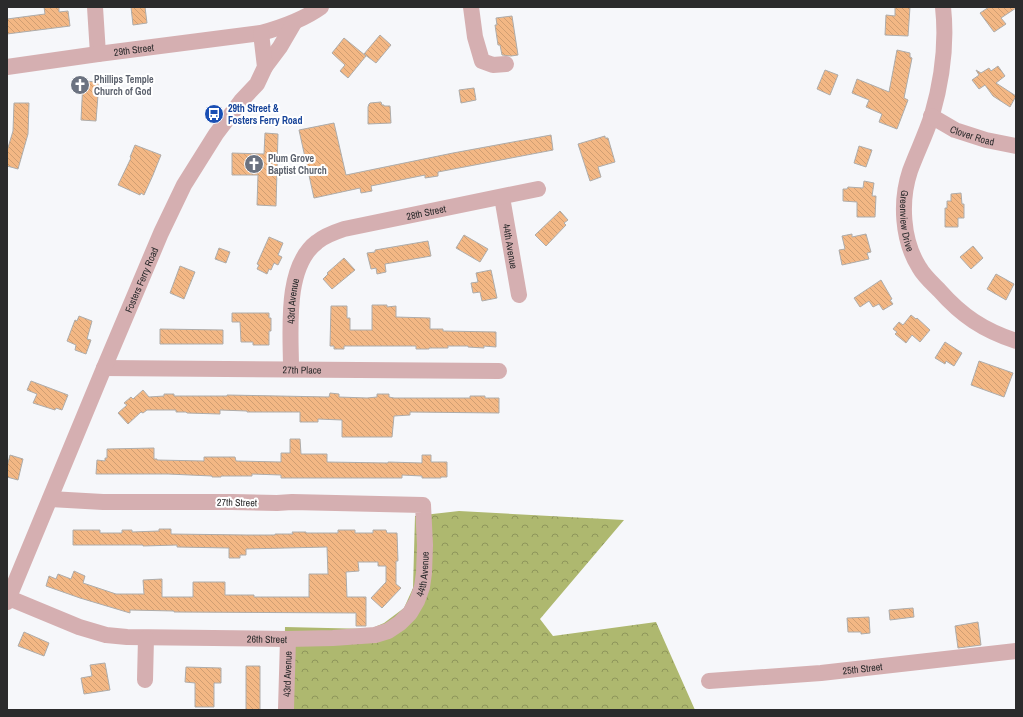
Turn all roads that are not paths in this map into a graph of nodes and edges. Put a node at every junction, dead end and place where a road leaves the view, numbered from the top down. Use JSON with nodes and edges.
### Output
{"nodes":[{"id":1,"x":95,"y":7,"type":"edge"},
{"id":2,"x":322,"y":7,"type":"edge"},
{"id":3,"x":471,"y":7,"type":"edge"},
{"id":4,"x":943,"y":7,"type":"edge"},
{"id":5,"x":294,"y":22,"type":"junction"},
{"id":6,"x":261,"y":33,"type":"junction"},
{"id":7,"x":98,"y":54,"type":"junction"},
{"id":8,"x":506,"y":64,"type":"dead end"},
{"id":9,"x":7,"y":67,"type":"edge"},
{"id":10,"x":265,"y":67,"type":"junction"},
{"id":11,"x":931,"y":116,"type":"junction"},
{"id":12,"x":1016,"y":146,"type":"edge"},
{"id":13,"x":538,"y":189,"type":"dead end"},
{"id":14,"x":502,"y":197,"type":"junction"},
{"id":15,"x":317,"y":241,"type":"joint"},
{"id":16,"x":519,"y":295,"type":"dead end"},
{"id":17,"x":1016,"y":341,"type":"edge"},
{"id":18,"x":104,"y":368,"type":"junction"},
{"id":19,"x":291,"y":369,"type":"junction"},
{"id":20,"x":499,"y":371,"type":"dead end"},
{"id":21,"x":50,"y":499,"type":"junction"},
{"id":22,"x":423,"y":505,"type":"joint"},
{"id":23,"x":8,"y":600,"type":"edge"},
{"id":24,"x":388,"y":631,"type":"joint"},
{"id":25,"x":146,"y":638,"type":"junction"},
{"id":26,"x":288,"y":639,"type":"junction"},
{"id":27,"x":1016,"y":651,"type":"edge"},
{"id":28,"x":145,"y":680,"type":"dead end"},
{"id":29,"x":709,"y":681,"type":"dead end"},
{"id":30,"x":286,"y":709,"type":"dead end"}],
"edges":[{"from":1,"to":7,"type":"street"},
{"from":2,"to":5,"type":"street"},
{"from":3,"to":8,"type":"street"},
{"from":4,"to":11,"type":"street","name":"Greenview Drive"},
{"from":5,"to":6,"type":"street"},
{"from":5,"to":10,"type":"street","name":"Fosters Ferry Road"},
{"from":6,"to":7,"type":"street","name":"29th Street"},
{"from":6,"to":10,"type":"street"},
{"from":7,"to":9,"type":"street","name":"29th Street"},
{"from":10,"to":18,"type":"street","name":"Fosters Ferry Road"},
{"from":11,"to":12,"type":"street","name":"Clover Road"},
{"from":11,"to":17,"type":"street","name":"Greenview Drive"},
{"from":13,"to":14,"type":"street","name":"28th Street"},
{"from":14,"to":15,"type":"street","name":"28th Street"},
{"from":14,"to":16,"type":"street","name":"44th Avenue"},
{"from":15,"to":19,"type":"street","name":"43rd Avenue"},
{"from":18,"to":19,"type":"street","name":"27th Place"},
{"from":18,"to":21,"type":"street","name":"Fosters Ferry Road"},
{"from":19,"to":20,"type":"street","name":"27th Place"},
{"from":21,"to":22,"type":"street","name":"27th Street"},
{"from":21,"to":23,"type":"street","name":"Fosters Ferry Road"},
{"from":22,"to":24,"type":"street","name":"44th Avenue"},
{"from":23,"to":25,"type":"street","name":"26th Street"},
{"from":24,"to":26,"type":"street","name":"26th Street"},
{"from":25,"to":26,"type":"street","name":"26th Street"},
{"from":25,"to":28,"type":"street"},
{"from":26,"to":30,"type":"street","name":"43rd Avenue"},
{"from":27,"to":29,"type":"street","name":"25th Street"}]}
